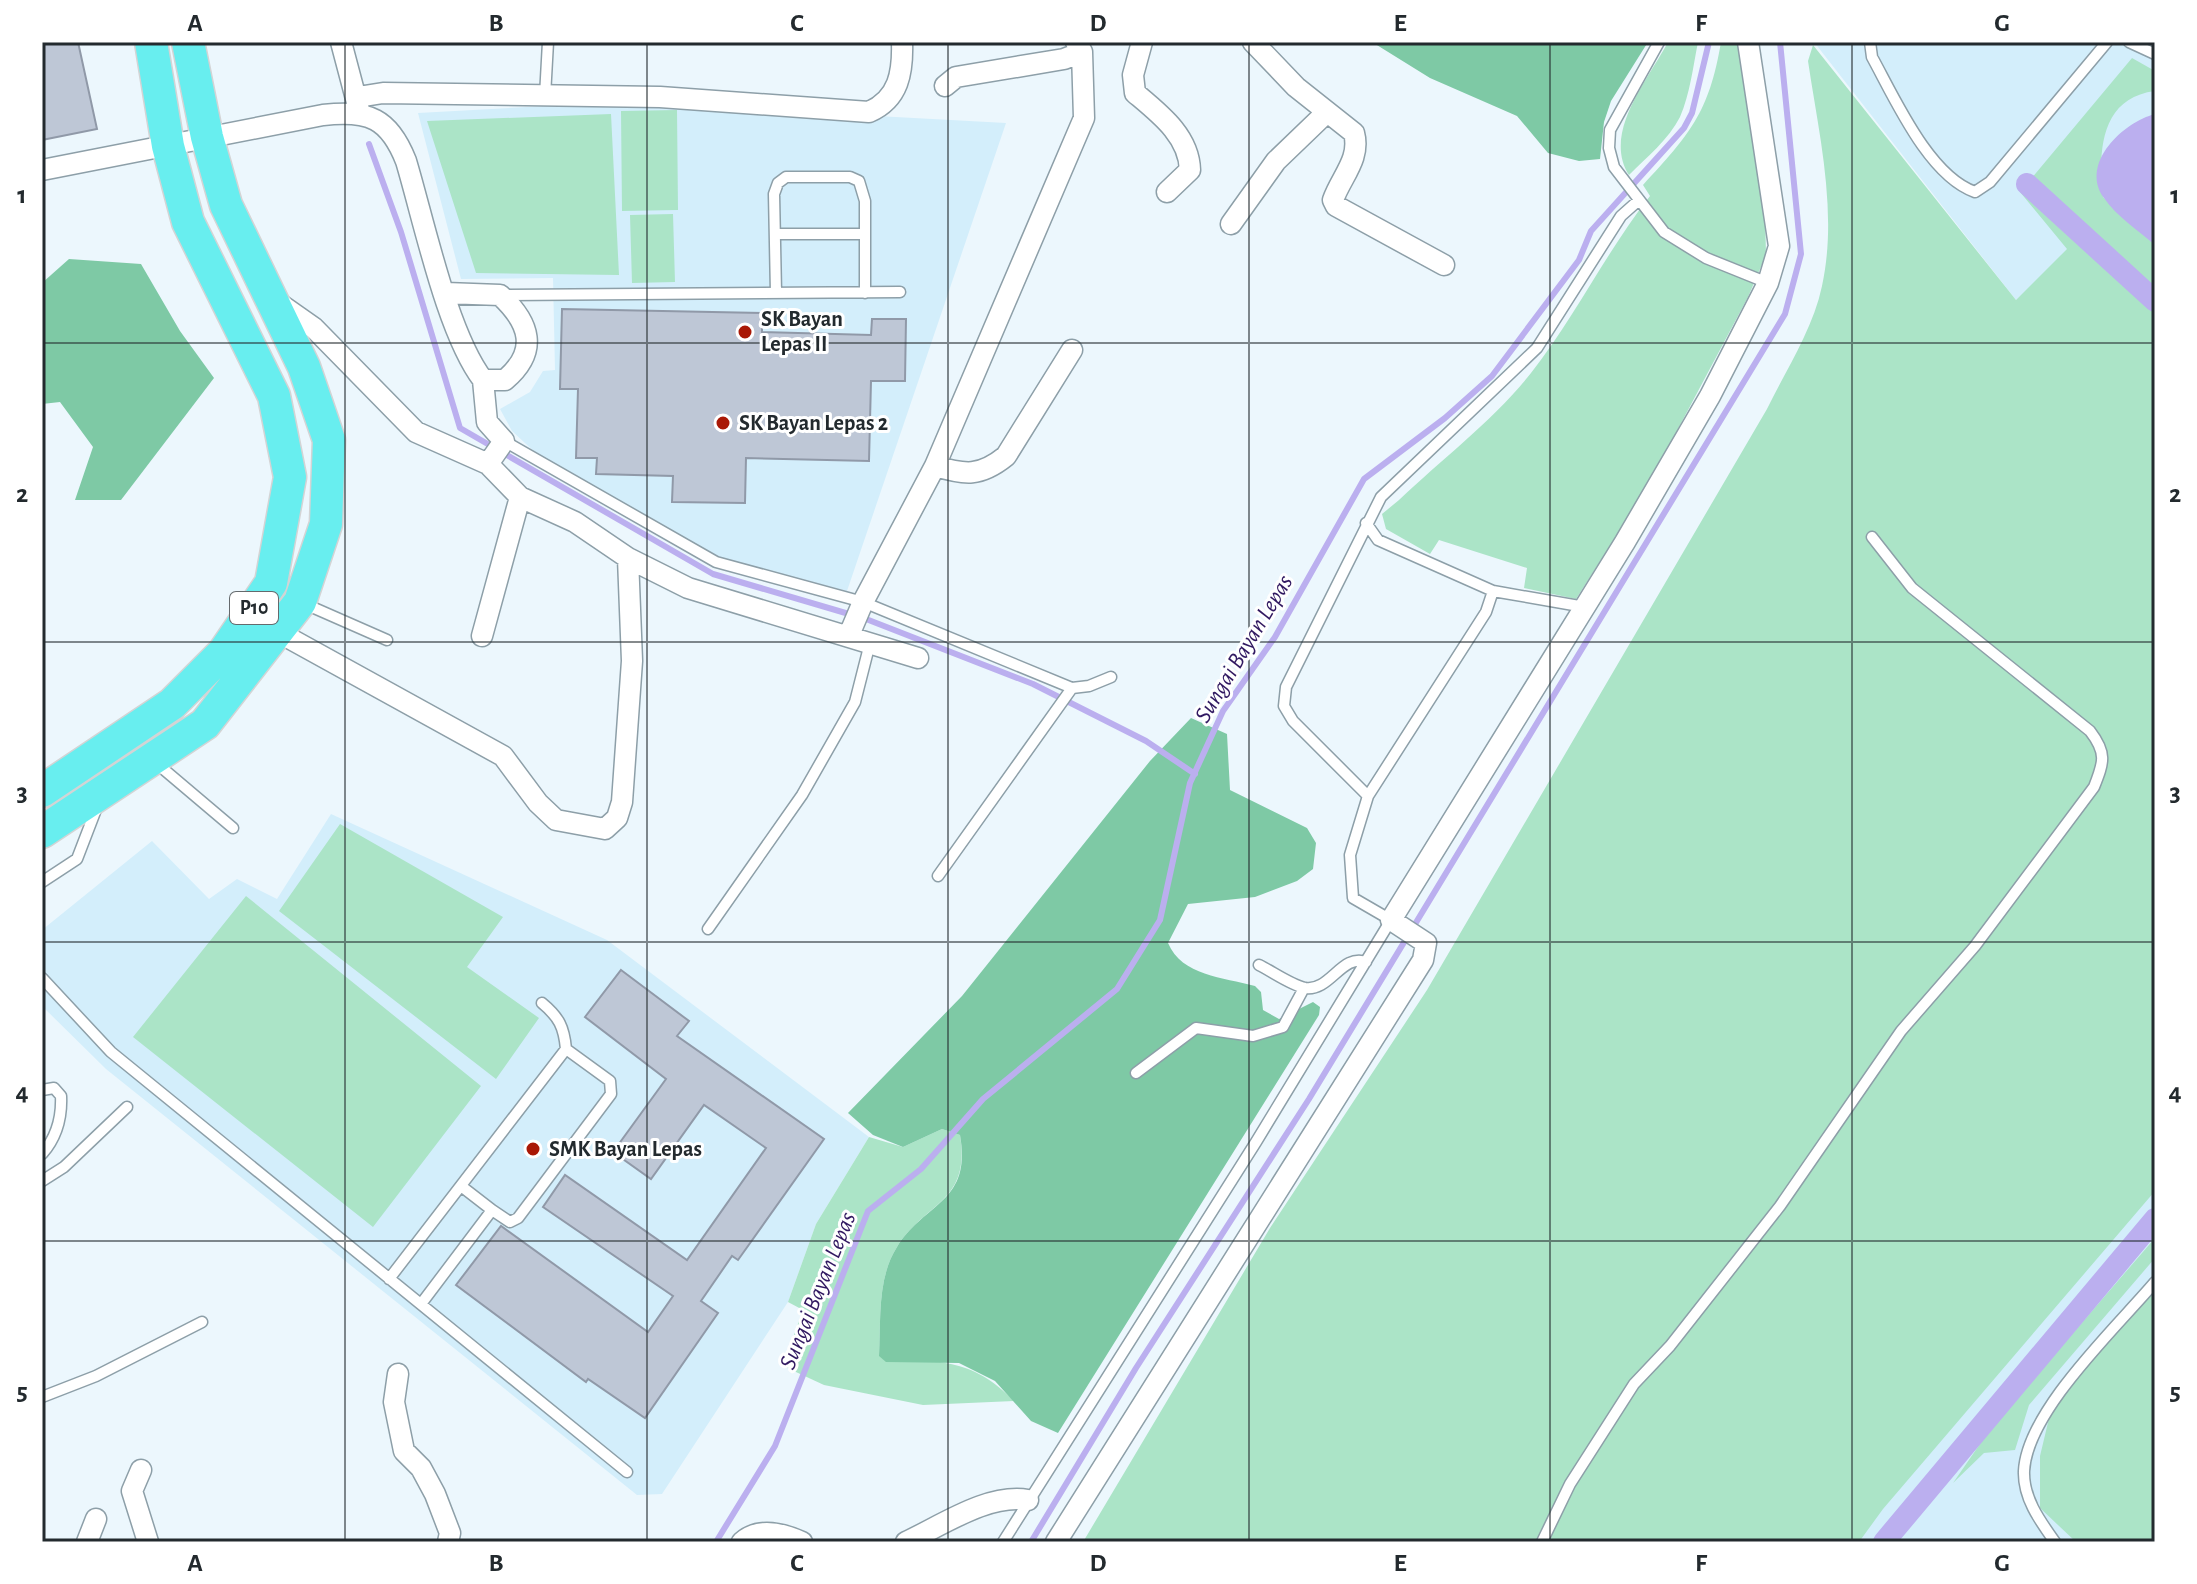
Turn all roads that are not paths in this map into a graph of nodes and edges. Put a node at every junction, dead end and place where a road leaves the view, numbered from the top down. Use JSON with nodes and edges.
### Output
{"nodes":[{"id":1,"x":151,"y":42,"type":"edge"},
{"id":2,"x":188,"y":42,"type":"edge"},
{"id":3,"x":341,"y":42,"type":"edge"},
{"id":4,"x":548,"y":42,"type":"edge"},
{"id":5,"x":902,"y":42,"type":"edge"},
{"id":6,"x":1142,"y":42,"type":"edge"},
{"id":7,"x":1253,"y":42,"type":"edge"},
{"id":8,"x":1659,"y":42,"type":"edge"},
{"id":9,"x":1748,"y":42,"type":"edge"},
{"id":10,"x":1870,"y":42,"type":"edge"},
{"id":11,"x":2107,"y":42,"type":"edge"},
{"id":12,"x":2129,"y":42,"type":"edge"},
{"id":13,"x":1079,"y":47,"type":"edge"},
{"id":14,"x":2155,"y":54,"type":"edge"},
{"id":15,"x":945,"y":86,"type":"dead end"},
{"id":16,"x":545,"y":97,"type":"junction"},
{"id":17,"x":359,"y":106,"type":"junction"},
{"id":18,"x":1327,"y":112,"type":"junction"},
{"id":19,"x":207,"y":137,"type":"junction"},
{"id":20,"x":168,"y":146,"type":"junction"},
{"id":21,"x":42,"y":170,"type":"edge"},
{"id":22,"x":1167,"y":192,"type":"dead end"},
{"id":23,"x":1636,"y":195,"type":"junction"},
{"id":24,"x":1231,"y":224,"type":"dead end"},
{"id":25,"x":775,"y":234,"type":"junction"},
{"id":26,"x":865,"y":234,"type":"junction"},
{"id":27,"x":1444,"y":265,"type":"dead end"},
{"id":28,"x":1768,"y":283,"type":"junction"},
{"id":29,"x":900,"y":292,"type":"dead end"},
{"id":30,"x":446,"y":293,"type":"junction"},
{"id":31,"x":776,"y":293,"type":"junction"},
{"id":32,"x":865,"y":293,"type":"junction"},
{"id":33,"x":500,"y":295,"type":"junction"},
{"id":34,"x":275,"y":300,"type":"junction"},
{"id":35,"x":1072,"y":350,"type":"dead end"},
{"id":36,"x":483,"y":380,"type":"junction"},
{"id":37,"x":496,"y":452,"type":"junction"},
{"id":38,"x":935,"y":466,"type":"junction"},
{"id":39,"x":520,"y":497,"type":"junction"},
{"id":40,"x":1366,"y":523,"type":"junction"},
{"id":41,"x":1872,"y":537,"type":"dead end"},
{"id":42,"x":628,"y":558,"type":"junction"},
{"id":43,"x":1493,"y":591,"type":"junction"},
{"id":44,"x":300,"y":602,"type":"junction"},
{"id":45,"x":861,"y":605,"type":"junction"},
{"id":46,"x":1585,"y":607,"type":"junction"},
{"id":47,"x":850,"y":631,"type":"junction"},
{"id":48,"x":278,"y":632,"type":"junction"},
{"id":49,"x":482,"y":636,"type":"dead end"},
{"id":50,"x":387,"y":640,"type":"dead end"},
{"id":51,"x":870,"y":643,"type":"junction"},
{"id":52,"x":918,"y":658,"type":"dead end"},
{"id":53,"x":1111,"y":677,"type":"dead end"},
{"id":54,"x":1072,"y":688,"type":"junction"},
{"id":55,"x":150,"y":759,"type":"junction"},
{"id":56,"x":42,"y":791,"type":"edge"},
{"id":57,"x":101,"y":793,"type":"junction"},
{"id":58,"x":1368,"y":796,"type":"junction"},
{"id":59,"x":233,"y":828,"type":"dead end"},
{"id":60,"x":42,"y":832,"type":"edge"},
{"id":61,"x":938,"y":876,"type":"dead end"},
{"id":62,"x":42,"y":882,"type":"edge"},
{"id":63,"x":1395,"y":922,"type":"junction"},
{"id":64,"x":708,"y":929,"type":"dead end"},
{"id":65,"x":1366,"y":962,"type":"junction"},
{"id":66,"x":1259,"y":965,"type":"dead end"},
{"id":67,"x":42,"y":978,"type":"edge"},
{"id":68,"x":1304,"y":988,"type":"junction"},
{"id":69,"x":542,"y":1003,"type":"dead end"},
{"id":70,"x":566,"y":1049,"type":"junction"},
{"id":71,"x":1136,"y":1073,"type":"dead end"},
{"id":72,"x":42,"y":1090,"type":"edge"},
{"id":73,"x":127,"y":1107,"type":"dead end"},
{"id":74,"x":42,"y":1154,"type":"edge"},
{"id":75,"x":42,"y":1181,"type":"edge"},
{"id":76,"x":461,"y":1186,"type":"junction"},
{"id":77,"x":492,"y":1210,"type":"junction"},
{"id":78,"x":389,"y":1279,"type":"junction"},
{"id":79,"x":2155,"y":1282,"type":"edge"},
{"id":80,"x":421,"y":1304,"type":"junction"},
{"id":81,"x":202,"y":1322,"type":"dead end"},
{"id":82,"x":398,"y":1374,"type":"dead end"},
{"id":83,"x":42,"y":1397,"type":"edge"},
{"id":84,"x":141,"y":1470,"type":"dead end"},
{"id":85,"x":627,"y":1472,"type":"dead end"},
{"id":86,"x":1028,"y":1500,"type":"junction"},
{"id":87,"x":96,"y":1519,"type":"dead end"},
{"id":88,"x":87,"y":1542,"type":"edge"},
{"id":89,"x":148,"y":1542,"type":"edge"},
{"id":90,"x":448,"y":1542,"type":"edge"},
{"id":91,"x":742,"y":1542,"type":"edge"},
{"id":92,"x":802,"y":1542,"type":"edge"},
{"id":93,"x":906,"y":1542,"type":"edge"},
{"id":94,"x":1003,"y":1542,"type":"edge"},
{"id":95,"x":1056,"y":1542,"type":"edge"},
{"id":96,"x":1542,"y":1542,"type":"edge"},
{"id":97,"x":2055,"y":1542,"type":"edge"}],
"edges":[{"from":1,"to":20,"type":"highway","number":"P10"},
{"from":2,"to":19,"type":"highway","number":"P10"},
{"from":3,"to":17,"type":"street"},
{"from":4,"to":16,"type":"lane"},
{"from":5,"to":16,"type":"street"},
{"from":6,"to":22,"type":"street"},
{"from":7,"to":18,"type":"street"},
{"from":8,"to":23,"type":"lane"},
{"from":9,"to":28,"type":"street"},
{"from":10,"to":11,"type":"lane"},
{"from":12,"to":14,"type":"lane"},
{"from":13,"to":15,"type":"street"},
{"from":13,"to":38,"type":"street"},
{"from":16,"to":17,"type":"street"},
{"from":17,"to":19,"type":"street"},
{"from":17,"to":30,"type":"street"},
{"from":18,"to":24,"type":"street"},
{"from":18,"to":27,"type":"street"},
{"from":19,"to":20,"type":"street"},
{"from":19,"to":34,"type":"highway","number":"P10"},
{"from":20,"to":21,"type":"street"},
{"from":20,"to":56,"type":"highway","number":"P10"},
{"from":23,"to":28,"type":"lane"},
{"from":23,"to":40,"type":"lane"},
{"from":25,"to":26,"type":"lane"},
{"from":25,"to":26,"type":"lane"},
{"from":25,"to":31,"type":"lane"},
{"from":26,"to":32,"type":"lane"},
{"from":28,"to":46,"type":"street"},
{"from":29,"to":32,"type":"lane"},
{"from":30,"to":33,"type":"street"},
{"from":30,"to":36,"type":"street"},
{"from":31,"to":32,"type":"lane"},
{"from":31,"to":33,"type":"lane"},
{"from":33,"to":36,"type":"street"},
{"from":34,"to":37,"type":"street"},
{"from":34,"to":44,"type":"highway","number":"P10"},
{"from":35,"to":38,"type":"street"},
{"from":36,"to":37,"type":"street"},
{"from":37,"to":39,"type":"street"},
{"from":37,"to":45,"type":"lane"},
{"from":38,"to":45,"type":"street"},
{"from":39,"to":42,"type":"street"},
{"from":39,"to":49,"type":"street"},
{"from":40,"to":43,"type":"lane"},
{"from":40,"to":58,"type":"lane"},
{"from":41,"to":96,"type":"lane"},
{"from":42,"to":47,"type":"street"},
{"from":42,"to":48,"type":"street"},
{"from":43,"to":46,"type":"lane"},
{"from":43,"to":58,"type":"lane"},
{"from":44,"to":48,"type":"highway","number":"P10"},
{"from":44,"to":50,"type":"lane"},
{"from":45,"to":47,"type":"street"},
{"from":45,"to":54,"type":"lane"},
{"from":46,"to":63,"type":"street"},
{"from":47,"to":51,"type":"street"},
{"from":48,"to":55,"type":"highway","number":"P10"},
{"from":51,"to":52,"type":"street"},
{"from":51,"to":64,"type":"lane"},
{"from":53,"to":54,"type":"lane"},
{"from":54,"to":61,"type":"lane"},
{"from":55,"to":57,"type":"highway","number":"P10"},
{"from":55,"to":59,"type":"lane"},
{"from":57,"to":60,"type":"highway","number":"P10"},
{"from":57,"to":62,"type":"lane"},
{"from":58,"to":63,"type":"lane"},
{"from":63,"to":65,"type":"lane"},
{"from":63,"to":95,"type":"street"},
{"from":65,"to":68,"type":"lane"},
{"from":65,"to":86,"type":"lane"},
{"from":66,"to":68,"type":"lane"},
{"from":67,"to":78,"type":"lane"},
{"from":68,"to":71,"type":"lane"},
{"from":69,"to":70,"type":"lane"},
{"from":70,"to":76,"type":"lane"},
{"from":70,"to":77,"type":"lane"},
{"from":72,"to":74,"type":"lane"},
{"from":73,"to":75,"type":"lane"},
{"from":76,"to":77,"type":"lane"},
{"from":76,"to":78,"type":"lane"},
{"from":77,"to":80,"type":"lane"},
{"from":78,"to":80,"type":"lane"},
{"from":79,"to":97,"type":"lane"},
{"from":80,"to":85,"type":"lane"},
{"from":81,"to":83,"type":"lane"},
{"from":82,"to":90,"type":"street"},
{"from":84,"to":89,"type":"street"},
{"from":86,"to":93,"type":"street"},
{"from":86,"to":94,"type":"lane"},
{"from":87,"to":88,"type":"street"},
{"from":91,"to":92,"type":"street"}]}
